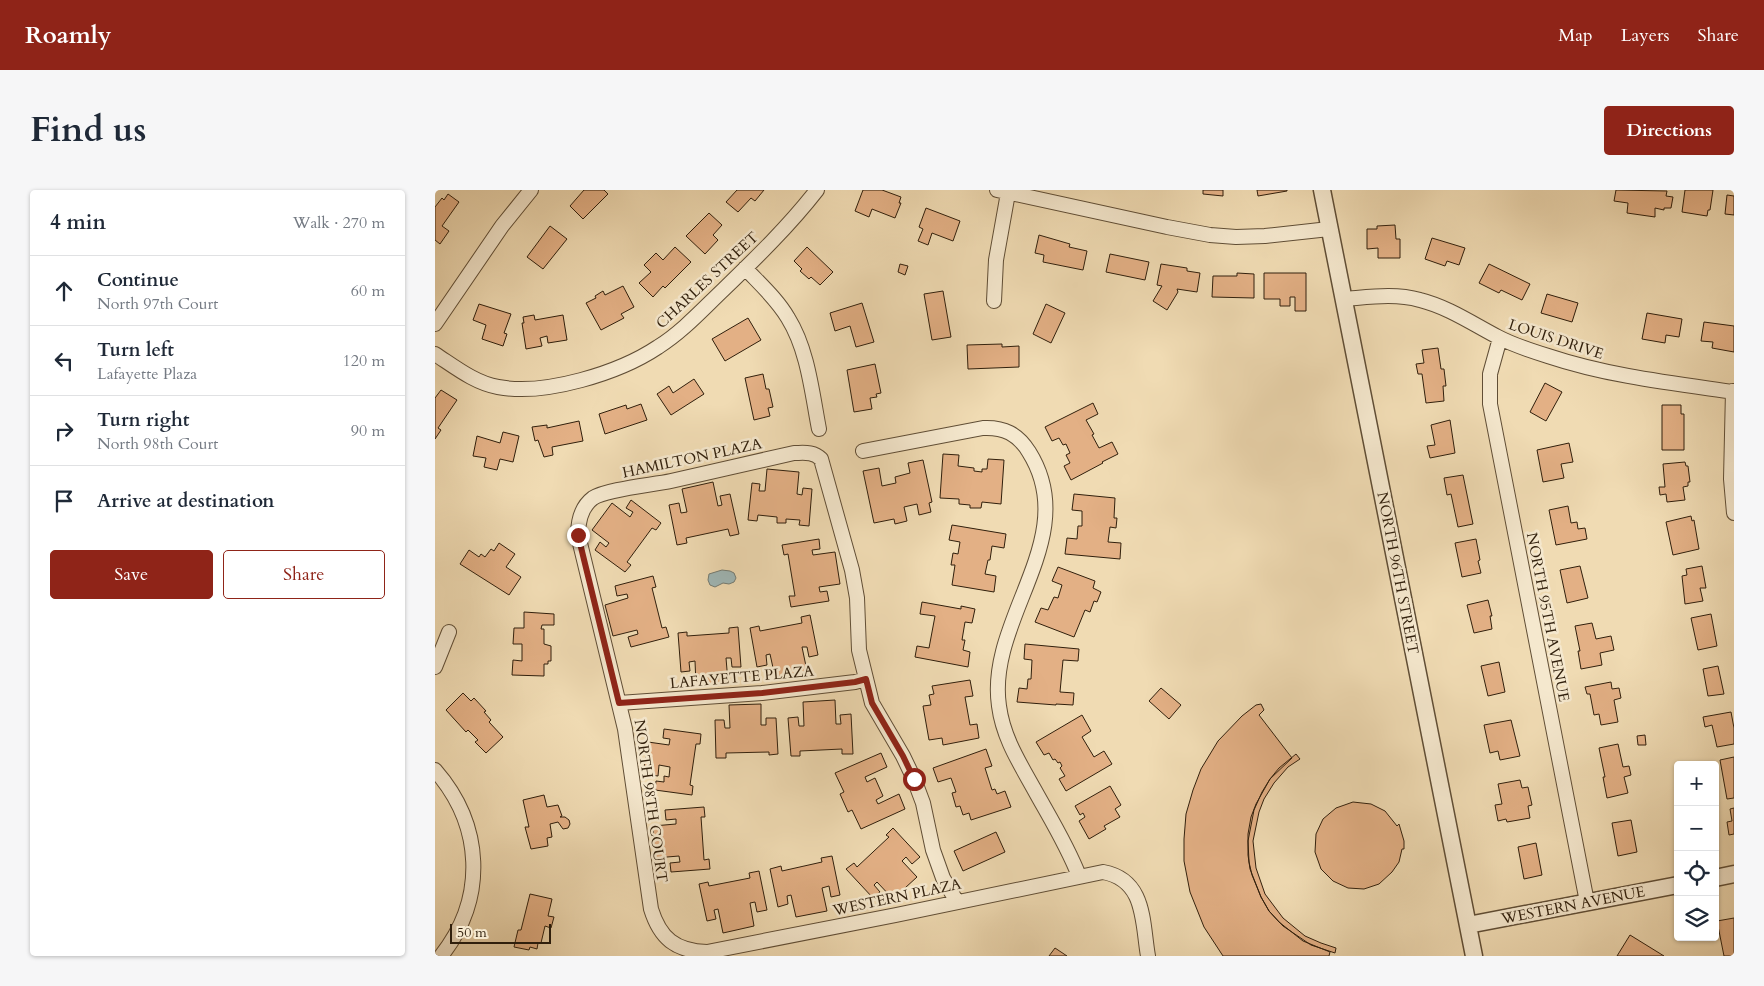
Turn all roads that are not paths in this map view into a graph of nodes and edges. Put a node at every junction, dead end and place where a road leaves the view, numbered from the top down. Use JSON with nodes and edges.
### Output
{"nodes":[{"id":1,"x":531,"y":190,"type":"edge"},
{"id":2,"x":817,"y":190,"type":"edge"},
{"id":3,"x":1322,"y":190,"type":"edge"},
{"id":4,"x":1002,"y":191,"type":"edge"},
{"id":5,"x":1329,"y":229,"type":"junction"},
{"id":6,"x":745,"y":268,"type":"junction"},
{"id":7,"x":1344,"y":299,"type":"junction"},
{"id":8,"x":995,"y":301,"type":"dead end"},
{"id":9,"x":435,"y":324,"type":"edge"},
{"id":10,"x":1500,"y":338,"type":"junction"},
{"id":11,"x":435,"y":354,"type":"edge"},
{"id":12,"x":1734,"y":391,"type":"edge"},
{"id":13,"x":819,"y":429,"type":"dead end"},
{"id":14,"x":863,"y":451,"type":"dead end"},
{"id":15,"x":1734,"y":513,"type":"edge"},
{"id":16,"x":581,"y":514,"type":"joint"},
{"id":17,"x":449,"y":632,"type":"dead end"},
{"id":18,"x":435,"y":667,"type":"edge"},
{"id":19,"x":866,"y":679,"type":"junction"},
{"id":20,"x":619,"y":703,"type":"junction"},
{"id":21,"x":435,"y":770,"type":"edge"},
{"id":22,"x":1734,"y":874,"type":"edge"},
{"id":23,"x":1079,"y":876,"type":"junction"},
{"id":24,"x":1719,"y":877,"type":"edge"},
{"id":25,"x":1674,"y":886,"type":"edge"},
{"id":26,"x":957,"y":902,"type":"junction"},
{"id":27,"x":1587,"y":902,"type":"junction"},
{"id":28,"x":1468,"y":925,"type":"junction"},
{"id":29,"x":671,"y":942,"type":"joint"},
{"id":30,"x":441,"y":956,"type":"edge"},
{"id":31,"x":1148,"y":956,"type":"edge"},
{"id":32,"x":1474,"y":956,"type":"edge"}],
"edges":[{"from":1,"to":9,"type":"street"},
{"from":2,"to":6,"type":"street","name":"CHARLES STREET"},
{"from":3,"to":5,"type":"street","name":"NORTH 96TH STREET"},
{"from":4,"to":5,"type":"street"},
{"from":4,"to":8,"type":"street"},
{"from":5,"to":7,"type":"street","name":"NORTH 96TH STREET"},
{"from":6,"to":11,"type":"street","name":"CHARLES STREET"},
{"from":6,"to":13,"type":"street"},
{"from":7,"to":10,"type":"street","name":"LOUIS DRIVE"},
{"from":7,"to":28,"type":"street","name":"NORTH 96TH STREET"},
{"from":10,"to":12,"type":"street","name":"LOUIS DRIVE"},
{"from":10,"to":27,"type":"street","name":"NORTH 95TH AVENUE"},
{"from":12,"to":15,"type":"street"},
{"from":14,"to":23,"type":"street"},
{"from":16,"to":19,"type":"street","name":"HAMILTON PLAZA"},
{"from":16,"to":20,"type":"street","name":"NORTH 98TH COURT"},
{"from":17,"to":18,"type":"street"},
{"from":19,"to":20,"type":"street","name":"LAFAYETTE PLAZA"},
{"from":19,"to":26,"type":"street"},
{"from":20,"to":29,"type":"street","name":"NORTH 98TH COURT"},
{"from":21,"to":30,"type":"street"},
{"from":22,"to":24,"type":"street"},
{"from":23,"to":26,"type":"street","name":"WESTERN PLAZA"},
{"from":23,"to":31,"type":"street","name":"WESTERN PLAZA"},
{"from":25,"to":27,"type":"street","name":"WESTERN AVENUE"},
{"from":26,"to":29,"type":"street","name":"WESTERN PLAZA"},
{"from":27,"to":28,"type":"street","name":"WESTERN AVENUE"},
{"from":28,"to":32,"type":"street","name":"NORTH 96TH STREET"}]}
